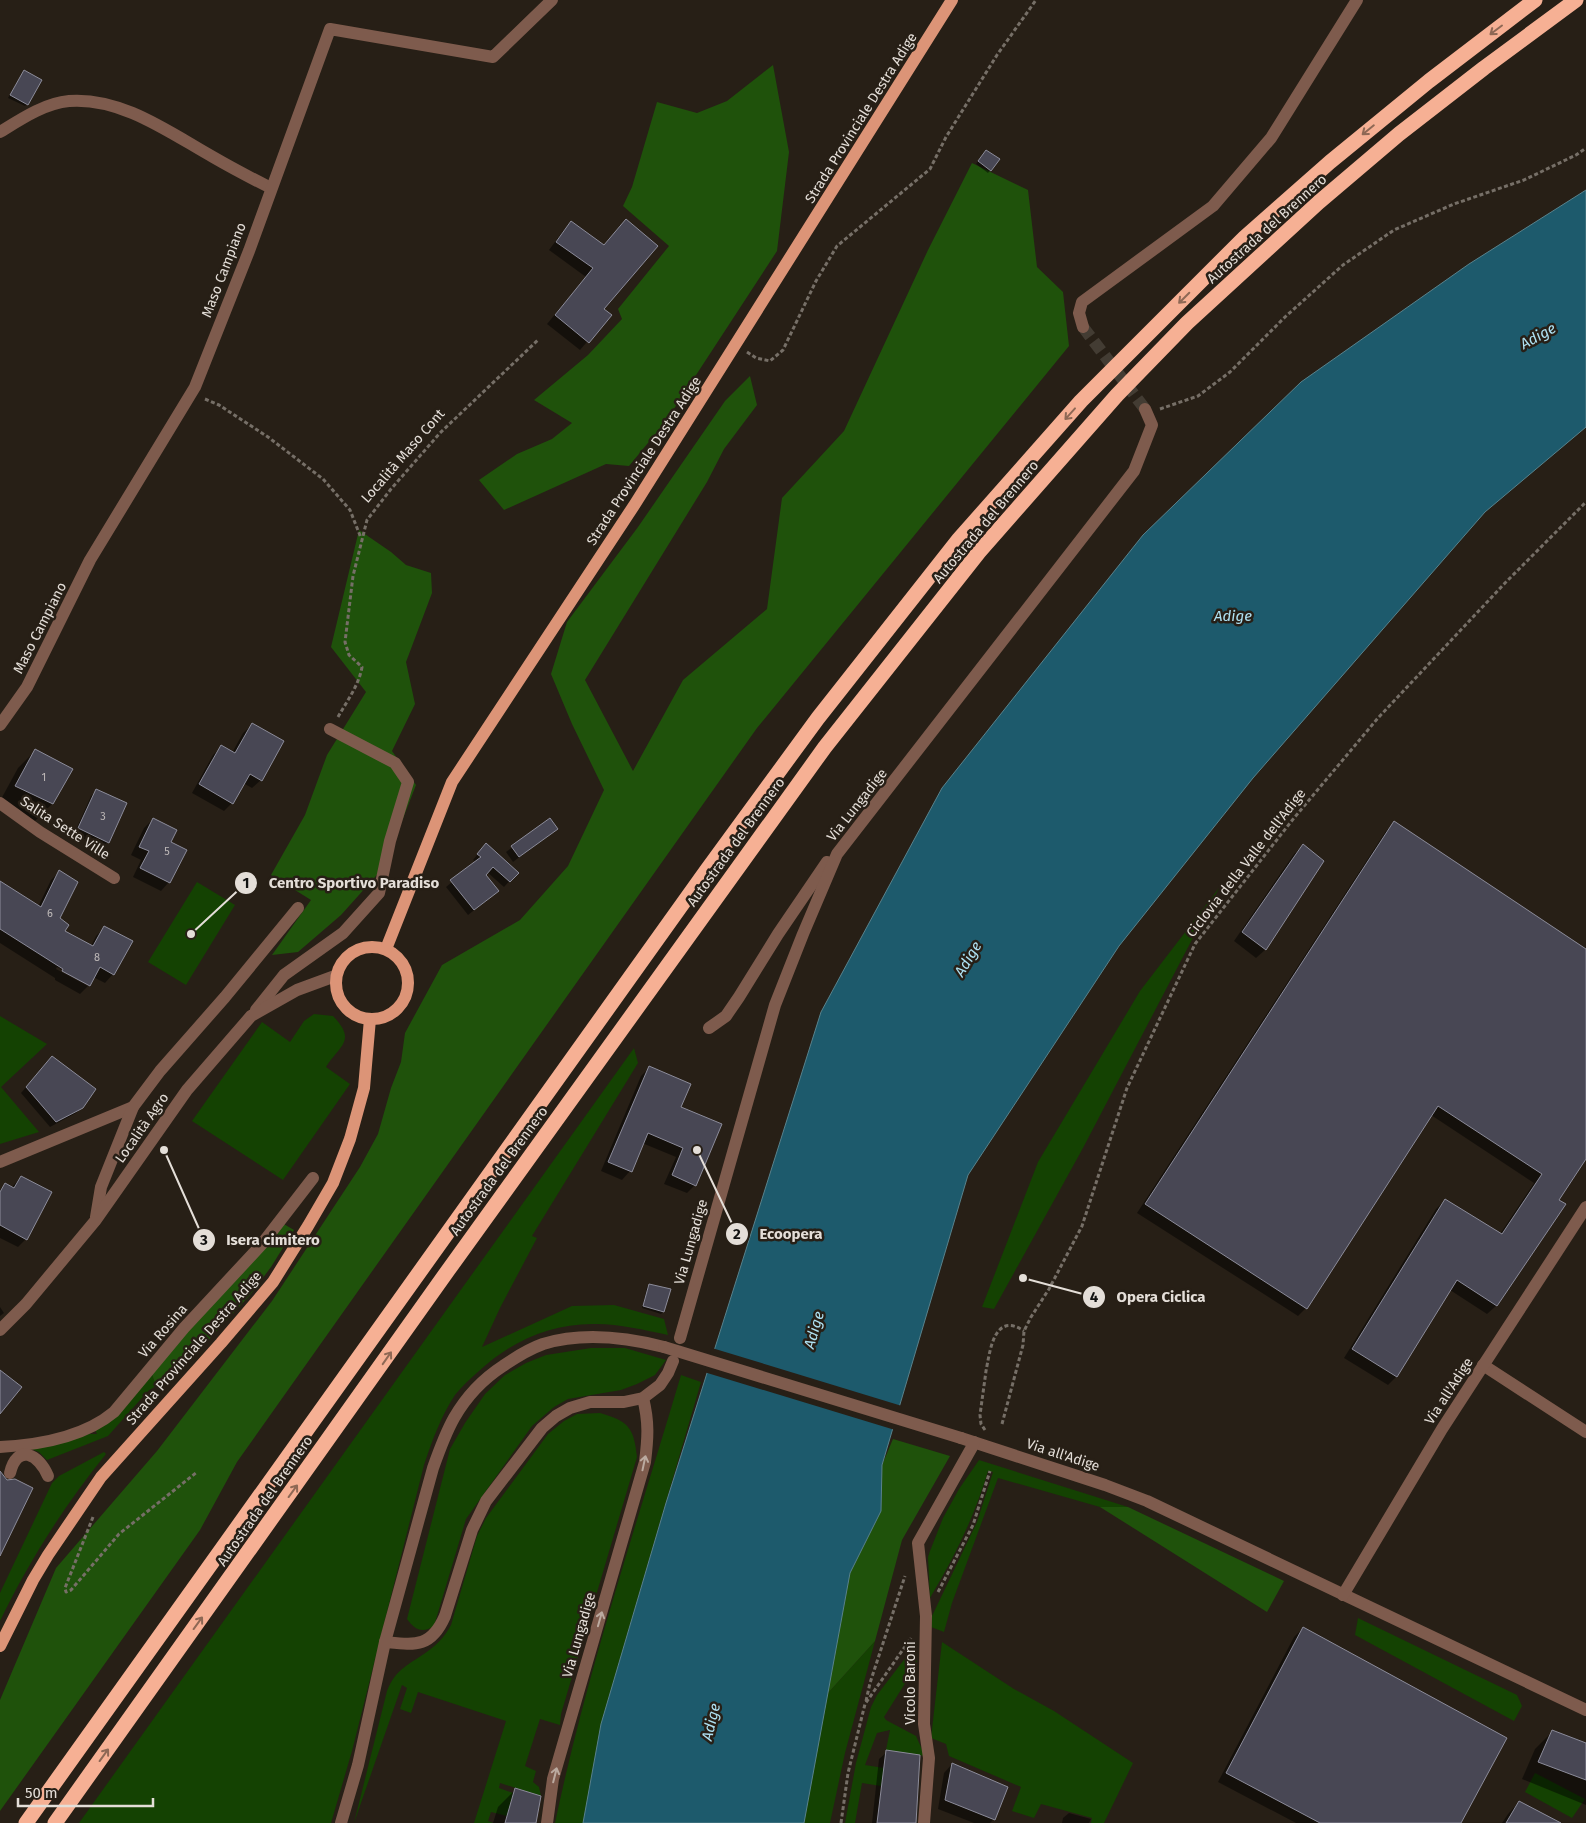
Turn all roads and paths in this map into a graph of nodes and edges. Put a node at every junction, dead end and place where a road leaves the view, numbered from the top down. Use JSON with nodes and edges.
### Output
{"nodes":[{"id":1,"x":552,"y":0,"type":"edge"},
{"id":2,"x":952,"y":0,"type":"edge"},
{"id":3,"x":1036,"y":0,"type":"edge"},
{"id":4,"x":1357,"y":0,"type":"edge"},
{"id":5,"x":1535,"y":0,"type":"edge"},
{"id":6,"x":1576,"y":0,"type":"edge"},
{"id":7,"x":0,"y":132,"type":"edge"},
{"id":8,"x":1586,"y":148,"type":"edge"},
{"id":9,"x":271,"y":188,"type":"junction"},
{"id":10,"x":1083,"y":327,"type":"tunnel mouth"},
{"id":11,"x":540,"y":339,"type":"dead end"},
{"id":12,"x":736,"y":345,"type":"junction"},
{"id":13,"x":192,"y":392,"type":"junction"},
{"id":14,"x":1146,"y":409,"type":"tunnel mouth"},
{"id":15,"x":1152,"y":425,"type":"junction"},
{"id":16,"x":1586,"y":502,"type":"edge"},
{"id":17,"x":361,"y":538,"type":"junction"},
{"id":18,"x":0,"y":725,"type":"edge"},
{"id":19,"x":330,"y":729,"type":"joint"},
{"id":20,"x":0,"y":803,"type":"edge"},
{"id":21,"x":837,"y":854,"type":"junction"},
{"id":22,"x":114,"y":878,"type":"dead end"},
{"id":23,"x":298,"y":908,"type":"dead end"},
{"id":24,"x":386,"y":949,"type":"junction"},
{"id":25,"x":335,"y":976,"type":"junction"},
{"id":26,"x":251,"y":1016,"type":"junction"},
{"id":27,"x":370,"y":1019,"type":"junction"},
{"id":28,"x":709,"y":1028,"type":"dead end"},
{"id":29,"x":133,"y":1107,"type":"junction"},
{"id":30,"x":0,"y":1162,"type":"edge"},
{"id":31,"x":313,"y":1178,"type":"dead end"},
{"id":32,"x":1586,"y":1207,"type":"edge"},
{"id":33,"x":95,"y":1221,"type":"junction"},
{"id":34,"x":0,"y":1330,"type":"edge"},
{"id":35,"x":680,"y":1338,"type":"dead end"},
{"id":36,"x":673,"y":1361,"type":"dead end"},
{"id":37,"x":1483,"y":1365,"type":"junction"},
{"id":38,"x":643,"y":1398,"type":"junction"},
{"id":39,"x":1002,"y":1424,"type":"dead end"},
{"id":40,"x":1586,"y":1432,"type":"edge"},
{"id":41,"x":974,"y":1442,"type":"junction"},
{"id":42,"x":0,"y":1447,"type":"edge"},
{"id":43,"x":197,"y":1472,"type":"dead end"},
{"id":44,"x":10,"y":1473,"type":"dead end"},
{"id":45,"x":48,"y":1476,"type":"dead end"},
{"id":46,"x":95,"y":1511,"type":"dead end"},
{"id":47,"x":909,"y":1568,"type":"dead end"},
{"id":48,"x":1343,"y":1595,"type":"junction"},
{"id":49,"x":385,"y":1642,"type":"junction"},
{"id":50,"x":0,"y":1646,"type":"edge"},
{"id":51,"x":865,"y":1704,"type":"dead end"},
{"id":52,"x":1586,"y":1710,"type":"edge"},
{"id":53,"x":26,"y":1823,"type":"edge"},
{"id":54,"x":55,"y":1823,"type":"edge"},
{"id":55,"x":341,"y":1823,"type":"edge"},
{"id":56,"x":546,"y":1823,"type":"edge"},
{"id":57,"x":924,"y":1823,"type":"edge"}],
"edges":[{"from":1,"to":9,"type":"street","name":"Maso Campiano"},
{"from":2,"to":12,"type":"main road","name":"Strada Provinciale Destra Adige"},
{"from":3,"to":12,"type":"path"},
{"from":4,"to":10,"type":"street"},
{"from":5,"to":53,"type":"highway","name":"Autostrada del Brennero","one_way":true},
{"from":54,"to":6,"type":"highway","name":"Autostrada del Brennero","one_way":true},
{"from":7,"to":9,"type":"street"},
{"from":8,"to":15,"type":"path"},
{"from":9,"to":13,"type":"street","name":"Maso Campiano"},
{"from":11,"to":17,"type":"path","name":"Località Maso Cont"},
{"from":12,"to":24,"type":"main road","name":"Strada Provinciale Destra Adige"},
{"from":13,"to":17,"type":"path"},
{"from":13,"to":18,"type":"street","name":"Maso Campiano"},
{"from":14,"to":15,"type":"street"},
{"from":15,"to":21,"type":"street","name":"Via Lungadige"},
{"from":16,"to":39,"type":"path","name":"Ciclovia della Valle dell'Adige"},
{"from":17,"to":19,"type":"path","name":"Località Maso Cont"},
{"from":19,"to":26,"type":"street"},
{"from":20,"to":22,"type":"street","name":"Salita Sette Ville"},
{"from":21,"to":28,"type":"street"},
{"from":21,"to":35,"type":"street","name":"Via Lungadige"},
{"from":23,"to":29,"type":"street"},
{"from":24,"to":25,"type":"main road"},
{"from":24,"to":27,"type":"main road"},
{"from":25,"to":26,"type":"street","name":"Località Agro"},
{"from":25,"to":27,"type":"main road"},
{"from":26,"to":33,"type":"street","name":"Località Agro"},
{"from":27,"to":50,"type":"main road","name":"Strada Provinciale Destra Adige"},
{"from":29,"to":30,"type":"street"},
{"from":29,"to":33,"type":"street"},
{"from":31,"to":42,"type":"street","name":"Via Rosina"},
{"from":32,"to":37,"type":"street","name":"Via all'Adige"},
{"from":33,"to":34,"type":"street","name":"Località Agro"},
{"from":36,"to":38,"type":"street"},
{"from":37,"to":40,"type":"street"},
{"from":37,"to":48,"type":"street","name":"Via all'Adige"},
{"from":38,"to":49,"type":"street"},
{"from":56,"to":38,"type":"street","name":"Via Lungadige","one_way":true},
{"from":41,"to":48,"type":"street","name":"Via all'Adige"},
{"from":41,"to":49,"type":"street","name":"Via all'Adige","bridge":true},
{"from":41,"to":57,"type":"street","name":"Vicolo Baroni"},
{"from":43,"to":46,"type":"path"},
{"from":44,"to":45,"type":"street"},
{"from":47,"to":51,"type":"path"},
{"from":48,"to":52,"type":"street","name":"Via all'Adige"},
{"from":49,"to":55,"type":"street","name":"Via all'Adige"}]}
